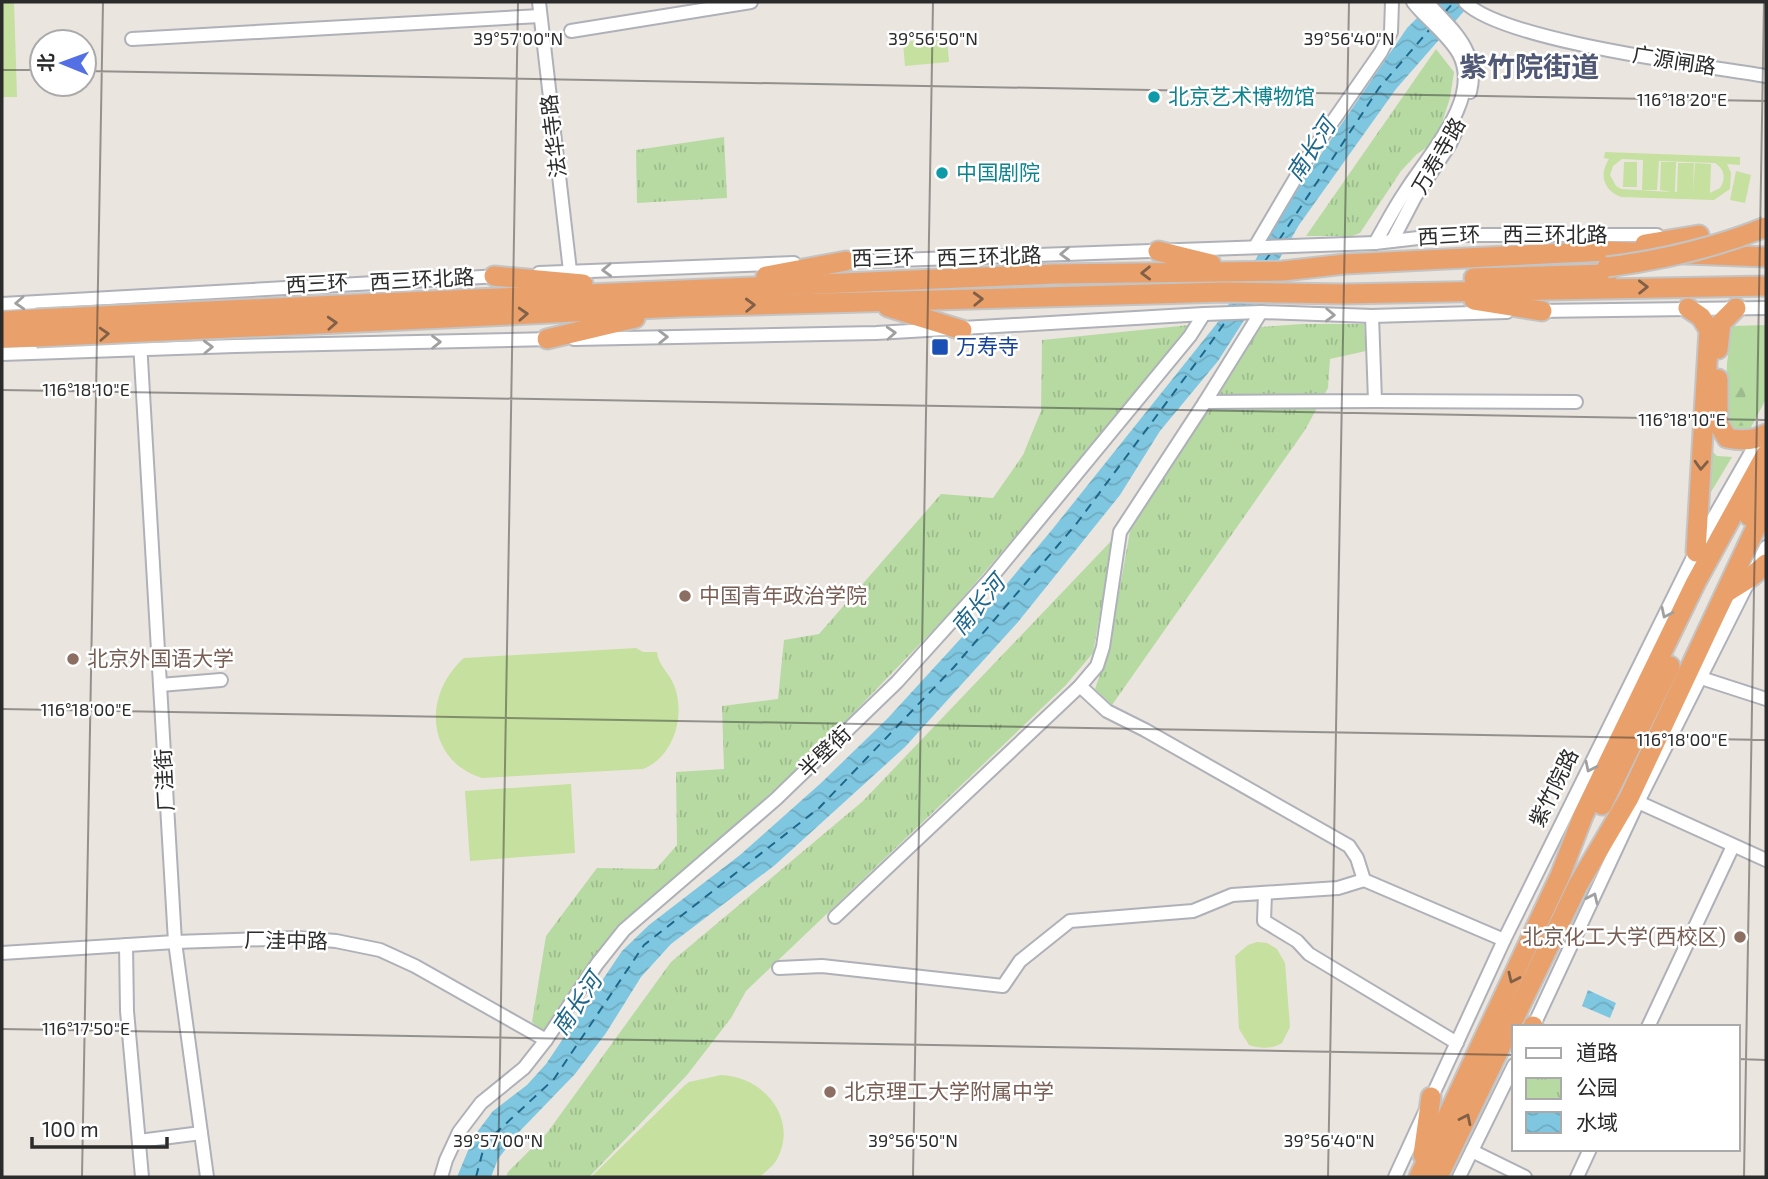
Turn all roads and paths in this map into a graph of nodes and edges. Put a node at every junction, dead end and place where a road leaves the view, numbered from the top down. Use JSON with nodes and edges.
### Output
{"nodes":[{"id":1,"x":538,"y":2,"type":"edge"},
{"id":2,"x":751,"y":2,"type":"edge"},
{"id":3,"x":1392,"y":2,"type":"edge"},
{"id":4,"x":1420,"y":4,"type":"edge"},
{"id":5,"x":1469,"y":5,"type":"edge"},
{"id":6,"x":540,"y":16,"type":"junction"},
{"id":7,"x":571,"y":30,"type":"dead end"},
{"id":8,"x":1450,"y":35,"type":"junction"},
{"id":9,"x":132,"y":38,"type":"dead end"},
{"id":10,"x":1766,"y":76,"type":"edge"},
{"id":11,"x":1766,"y":227,"type":"edge"},
{"id":12,"x":1699,"y":235,"type":"junction"},
{"id":13,"x":1766,"y":235,"type":"edge"},
{"id":14,"x":1392,"y":240,"type":"junction"},
{"id":15,"x":1375,"y":243,"type":"junction"},
{"id":16,"x":1256,"y":245,"type":"junction"},
{"id":17,"x":1158,"y":251,"type":"junction"},
{"id":18,"x":1766,"y":257,"type":"edge"},
{"id":19,"x":846,"y":261,"type":"junction"},
{"id":20,"x":1607,"y":264,"type":"junction"},
{"id":21,"x":570,"y":271,"type":"junction"},
{"id":22,"x":1239,"y":271,"type":"junction"},
{"id":23,"x":494,"y":276,"type":"junction"},
{"id":24,"x":1766,"y":286,"type":"edge"},
{"id":25,"x":700,"y":289,"type":"junction"},
{"id":26,"x":657,"y":290,"type":"junction"},
{"id":27,"x":1267,"y":292,"type":"junction"},
{"id":28,"x":1428,"y":293,"type":"junction"},
{"id":29,"x":137,"y":296,"type":"junction"},
{"id":30,"x":871,"y":302,"type":"junction"},
{"id":31,"x":2,"y":304,"type":"edge"},
{"id":32,"x":681,"y":307,"type":"junction"},
{"id":33,"x":1688,"y":308,"type":"junction"},
{"id":34,"x":1736,"y":308,"type":"junction"},
{"id":35,"x":1766,"y":308,"type":"edge"},
{"id":36,"x":1542,"y":311,"type":"junction"},
{"id":37,"x":381,"y":312,"type":"junction"},
{"id":38,"x":1261,"y":313,"type":"junction"},
{"id":39,"x":1209,"y":314,"type":"junction"},
{"id":40,"x":1373,"y":316,"type":"junction"},
{"id":41,"x":2,"y":321,"type":"edge"},
{"id":42,"x":962,"y":330,"type":"junction"},
{"id":43,"x":2,"y":338,"type":"edge"},
{"id":44,"x":547,"y":339,"type":"junction"},
{"id":45,"x":140,"y":350,"type":"junction"},
{"id":46,"x":2,"y":354,"type":"edge"},
{"id":47,"x":1205,"y":401,"type":"junction"},
{"id":48,"x":1375,"y":401,"type":"junction"},
{"id":49,"x":1576,"y":401,"type":"dead end"},
{"id":50,"x":1764,"y":438,"type":"edge"},
{"id":51,"x":1766,"y":471,"type":"edge"},
{"id":52,"x":1766,"y":484,"type":"edge"},
{"id":53,"x":1766,"y":506,"type":"edge"},
{"id":54,"x":1766,"y":547,"type":"edge"},
{"id":55,"x":1696,"y":552,"type":"junction"},
{"id":56,"x":1766,"y":564,"type":"edge"},
{"id":57,"x":1751,"y":577,"type":"junction"},
{"id":58,"x":1726,"y":593,"type":"junction"},
{"id":59,"x":1665,"y":648,"type":"junction"},
{"id":60,"x":1694,"y":676,"type":"junction"},
{"id":61,"x":221,"y":680,"type":"dead end"},
{"id":62,"x":160,"y":685,"type":"junction"},
{"id":63,"x":1080,"y":686,"type":"junction"},
{"id":64,"x":1766,"y":699,"type":"edge"},
{"id":65,"x":1622,"y":703,"type":"junction"},
{"id":66,"x":1624,"y":760,"type":"junction"},
{"id":67,"x":1634,"y":800,"type":"junction"},
{"id":68,"x":1622,"y":837,"type":"joint"},
{"id":69,"x":1733,"y":846,"type":"junction"},
{"id":70,"x":1766,"y":860,"type":"edge"},
{"id":71,"x":1364,"y":880,"type":"junction"},
{"id":72,"x":1578,"y":886,"type":"junction"},
{"id":73,"x":1265,"y":893,"type":"junction"},
{"id":74,"x":835,"y":917,"type":"dead end"},
{"id":75,"x":1504,"y":940,"type":"junction"},
{"id":76,"x":175,"y":942,"type":"junction"},
{"id":77,"x":126,"y":945,"type":"junction"},
{"id":78,"x":2,"y":953,"type":"edge"},
{"id":79,"x":779,"y":968,"type":"dead end"},
{"id":80,"x":1534,"y":1025,"type":"edge"},
{"id":81,"x":1649,"y":1025,"type":"edge"},
{"id":82,"x":547,"y":1040,"type":"junction"},
{"id":83,"x":1457,"y":1043,"type":"junction"},
{"id":84,"x":1512,"y":1045,"type":"edge"},
{"id":85,"x":1493,"y":1062,"type":"junction"},
{"id":86,"x":1512,"y":1069,"type":"edge"},
{"id":87,"x":1431,"y":1097,"type":"junction"},
{"id":88,"x":201,"y":1133,"type":"junction"},
{"id":89,"x":139,"y":1141,"type":"junction"},
{"id":90,"x":1472,"y":1151,"type":"junction"},
{"id":91,"x":1589,"y":1151,"type":"edge"},
{"id":92,"x":142,"y":1177,"type":"edge"},
{"id":93,"x":207,"y":1177,"type":"edge"},
{"id":94,"x":441,"y":1177,"type":"edge"},
{"id":95,"x":1395,"y":1177,"type":"edge"},
{"id":96,"x":1426,"y":1177,"type":"edge"},
{"id":97,"x":1460,"y":1177,"type":"edge"},
{"id":98,"x":1525,"y":1177,"type":"edge"},
{"id":99,"x":1577,"y":1177,"type":"edge"}],
"edges":[{"from":1,"to":6,"type":"street","name":"法华寺路"},
{"from":2,"to":7,"type":"street"},
{"from":3,"to":16,"type":"street"},
{"from":4,"to":8,"type":"street"},
{"from":5,"to":10,"type":"street","name":"广源闸路"},
{"from":6,"to":9,"type":"street"},
{"from":6,"to":21,"type":"street","name":"法华寺路"},
{"from":8,"to":14,"type":"street","name":"万寿寺路"},
{"from":8,"to":15,"type":"street","name":"万寿寺路"},
{"from":11,"to":20,"type":"highway","bridge":true},
{"from":12,"to":13,"type":"street","name":"西三环北路"},
{"from":12,"to":14,"type":"street","name":"西三环北路"},
{"from":12,"to":20,"type":"highway"},
{"from":13,"to":20,"type":"highway"},
{"from":14,"to":15,"type":"street","name":"西三环北路"},
{"from":15,"to":16,"type":"street","name":"西三环北路"},
{"from":16,"to":17,"type":"street","name":"西三环北路"},
{"from":17,"to":19,"type":"street","name":"西三环北路","one_way":true},
{"from":17,"to":22,"type":"highway"},
{"from":18,"to":20,"type":"highway"},
{"from":19,"to":21,"type":"street","name":"西三环北路","one_way":true},
{"from":19,"to":25,"type":"highway"},
{"from":20,"to":22,"type":"highway","name":"西三环"},
{"from":20,"to":27,"type":"highway"},
{"from":21,"to":23,"type":"street","name":"西三环北路"},
{"from":22,"to":25,"type":"highway","name":"西三环","one_way":true},
{"from":23,"to":26,"type":"highway"},
{"from":23,"to":29,"type":"street","name":"西三环北路"},
{"from":28,"to":24,"type":"highway","name":"西三环","one_way":true},
{"from":25,"to":26,"type":"highway","name":"西三环"},
{"from":26,"to":37,"type":"highway","name":"西三环"},
{"from":27,"to":28,"type":"highway","name":"西三环"},
{"from":30,"to":27,"type":"highway","name":"西三环","one_way":true},
{"from":28,"to":36,"type":"highway"},
{"from":29,"to":31,"type":"street","name":"西三环北路","one_way":true},
{"from":29,"to":45,"type":"street","name":"厂洼街"},
{"from":32,"to":30,"type":"highway","name":"西三环","one_way":true},
{"from":30,"to":42,"type":"highway"},
{"from":37,"to":32,"type":"highway","name":"西三环","one_way":true},
{"from":32,"to":44,"type":"highway"},
{"from":33,"to":34,"type":"street"},
{"from":33,"to":36,"type":"street"},
{"from":33,"to":55,"type":"highway","one_way":true},
{"from":34,"to":35,"type":"street"},
{"from":34,"to":50,"type":"highway"},
{"from":36,"to":40,"type":"street"},
{"from":37,"to":41,"type":"highway","name":"西三环","bridge":true},
{"from":43,"to":37,"type":"highway","name":"西三环","one_way":true,"bridge":true},
{"from":38,"to":39,"type":"street"},
{"from":38,"to":40,"type":"street","one_way":true},
{"from":38,"to":47,"type":"street"},
{"from":39,"to":42,"type":"street"},
{"from":39,"to":82,"type":"street","name":"半壁街"},
{"from":40,"to":48,"type":"street"},
{"from":44,"to":42,"type":"street","one_way":true},
{"from":45,"to":44,"type":"street","one_way":true},
{"from":45,"to":46,"type":"street"},
{"from":45,"to":62,"type":"street","name":"厂洼街"},
{"from":47,"to":48,"type":"street"},
{"from":47,"to":63,"type":"street"},
{"from":48,"to":49,"type":"street"},
{"from":50,"to":55,"type":"street","name":"紫竹院路"},
{"from":50,"to":59,"type":"highway","name":"紫竹院路"},
{"from":51,"to":66,"type":"highway"},
{"from":52,"to":66,"type":"highway"},
{"from":53,"to":58,"type":"highway"},
{"from":54,"to":57,"type":"street"},
{"from":55,"to":65,"type":"street","name":"紫竹院路","one_way":true},
{"from":56,"to":57,"type":"highway"},
{"from":57,"to":58,"type":"highway"},
{"from":57,"to":60,"type":"street"},
{"from":58,"to":60,"type":"highway"},
{"from":59,"to":65,"type":"highway"},
{"from":59,"to":66,"type":"highway","name":"紫竹院路"},
{"from":60,"to":64,"type":"street"},
{"from":60,"to":67,"type":"highway"},
{"from":61,"to":62,"type":"street"},
{"from":62,"to":76,"type":"street","name":"厂洼街"},
{"from":63,"to":71,"type":"street"},
{"from":63,"to":74,"type":"street"},
{"from":65,"to":66,"type":"highway"},
{"from":65,"to":75,"type":"street","name":"紫竹院路","one_way":true},
{"from":66,"to":72,"type":"highway"},
{"from":66,"to":96,"type":"highway","name":"紫竹院路","one_way":true},
{"from":67,"to":68,"type":"highway"},
{"from":67,"to":69,"type":"street"},
{"from":67,"to":72,"type":"highway"},
{"from":80,"to":68,"type":"street","one_way":true},
{"from":69,"to":70,"type":"street"},
{"from":69,"to":81,"type":"street"},
{"from":71,"to":73,"type":"street"},
{"from":71,"to":75,"type":"street"},
{"from":72,"to":85,"type":"highway"},
{"from":73,"to":79,"type":"street"},
{"from":73,"to":83,"type":"street"},
{"from":75,"to":83,"type":"street","name":"紫竹院路"},
{"from":76,"to":77,"type":"street","name":"厂洼中路"},
{"from":76,"to":82,"type":"street","name":"厂洼中路"},
{"from":76,"to":88,"type":"street","name":"厂洼街"},
{"from":77,"to":78,"type":"street","name":"厂洼中路"},
{"from":77,"to":89,"type":"street"},
{"from":82,"to":94,"type":"street","name":"半壁街"},
{"from":83,"to":87,"type":"street","name":"紫竹院路"},
{"from":84,"to":85,"type":"highway"},
{"from":96,"to":85,"type":"highway","one_way":true},
{"from":86,"to":90,"type":"street"},
{"from":87,"to":95,"type":"street","name":"紫竹院路"},
{"from":87,"to":96,"type":"highway"},
{"from":88,"to":89,"type":"street"},
{"from":88,"to":93,"type":"street","name":"厂洼街"},
{"from":89,"to":92,"type":"street"},
{"from":90,"to":97,"type":"street"},
{"from":90,"to":98,"type":"street"},
{"from":91,"to":99,"type":"street"}]}
